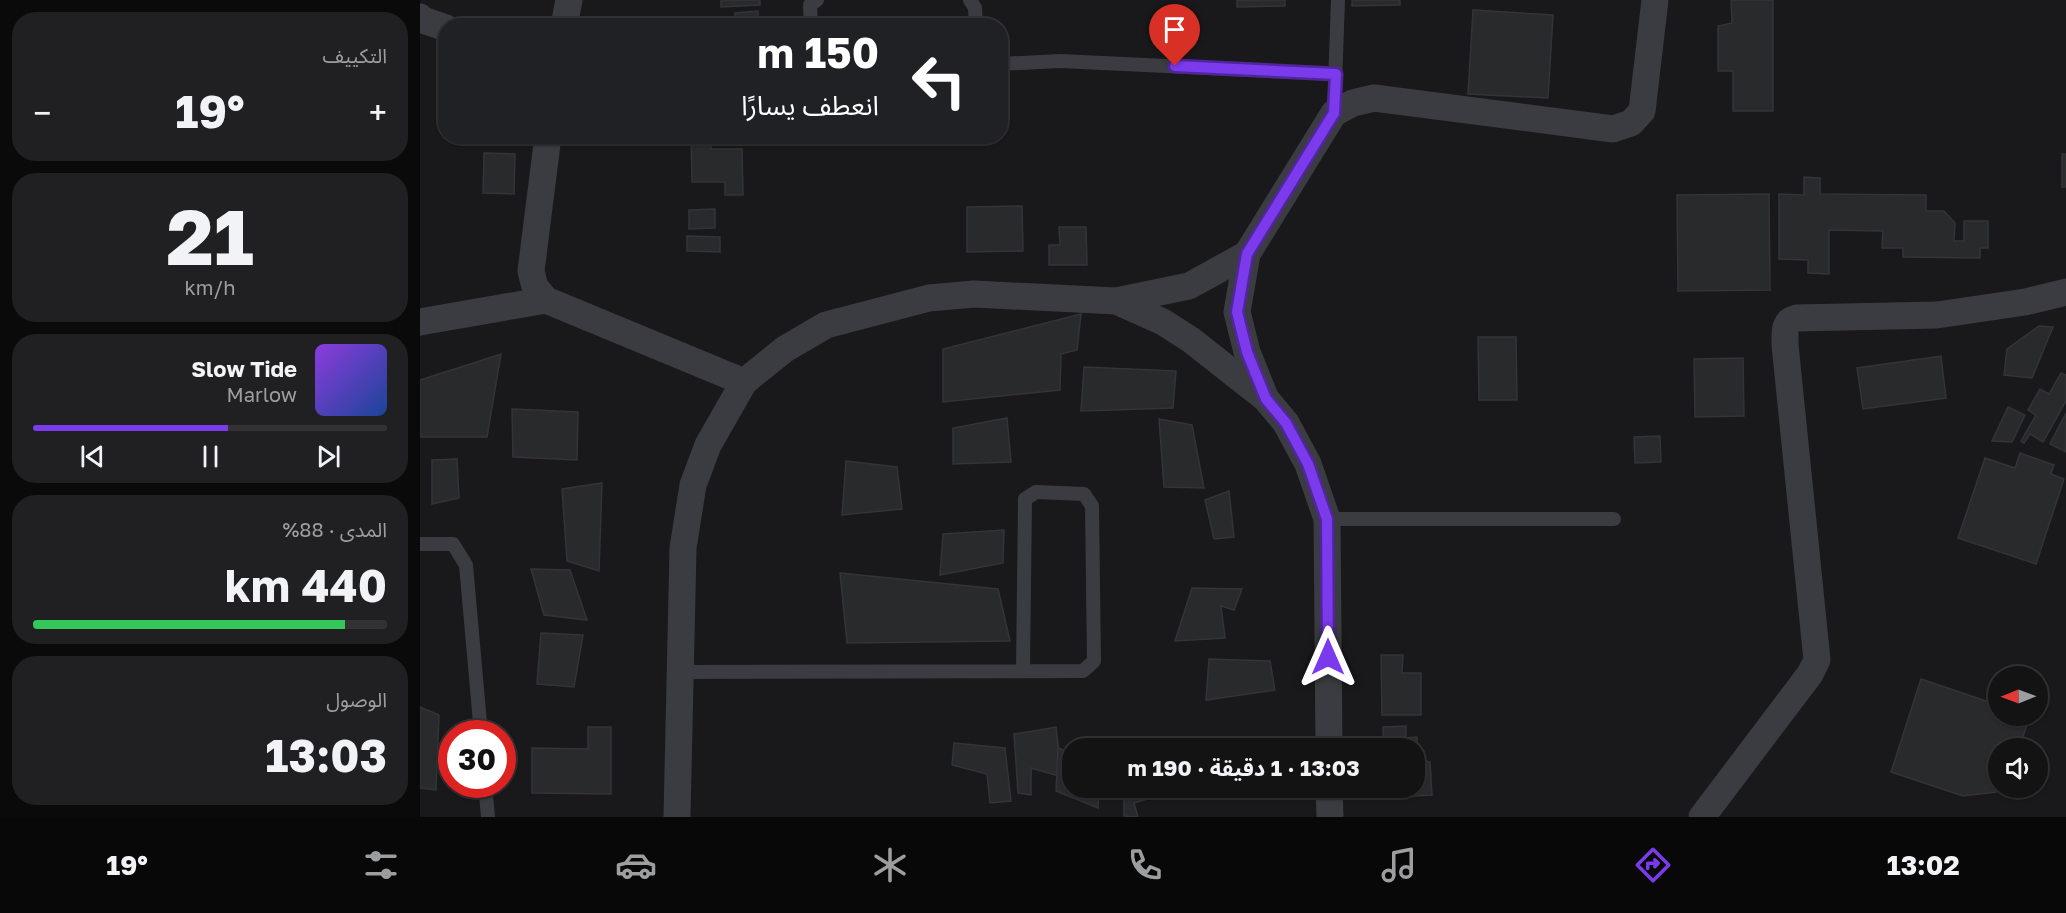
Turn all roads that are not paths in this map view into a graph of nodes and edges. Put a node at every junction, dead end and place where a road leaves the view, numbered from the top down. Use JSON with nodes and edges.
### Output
{"nodes":[{"id":1,"x":569,"y":0,"type":"edge"},
{"id":2,"x":818,"y":0,"type":"edge"},
{"id":3,"x":970,"y":0,"type":"edge"},
{"id":4,"x":1338,"y":0,"type":"edge"},
{"id":5,"x":1655,"y":0,"type":"edge"},
{"id":6,"x":420,"y":17,"type":"edge"},
{"id":7,"x":566,"y":18,"type":"edge"},
{"id":8,"x":811,"y":18,"type":"edge"},
{"id":9,"x":976,"y":18,"type":"edge"},
{"id":10,"x":438,"y":25,"type":"edge"},
{"id":11,"x":1008,"y":64,"type":"edge"},
{"id":12,"x":1336,"y":74,"type":"junction"},
{"id":13,"x":1334,"y":113,"type":"junction"},
{"id":14,"x":547,"y":144,"type":"edge"},
{"id":15,"x":1247,"y":254,"type":"junction"},
{"id":16,"x":2066,"y":292,"type":"edge"},
{"id":17,"x":546,"y":300,"type":"junction"},
{"id":18,"x":1116,"y":301,"type":"junction"},
{"id":19,"x":420,"y":322,"type":"edge"},
{"id":20,"x":744,"y":382,"type":"junction"},
{"id":21,"x":1266,"y":399,"type":"junction"},
{"id":22,"x":1327,"y":519,"type":"junction"},
{"id":23,"x":1614,"y":519,"type":"dead end"},
{"id":24,"x":420,"y":544,"type":"edge"},
{"id":25,"x":1023,"y":671,"type":"junction"},
{"id":26,"x":680,"y":672,"type":"junction"},
{"id":27,"x":480,"y":720,"type":"edge"},
{"id":28,"x":1329,"y":738,"type":"edge"},
{"id":29,"x":486,"y":798,"type":"edge"},
{"id":30,"x":1329,"y":798,"type":"edge"},
{"id":31,"x":488,"y":817,"type":"edge"},
{"id":32,"x":677,"y":817,"type":"edge"},
{"id":33,"x":1330,"y":817,"type":"edge"},
{"id":34,"x":1702,"y":817,"type":"edge"}],
"edges":[{"from":1,"to":7,"type":"street"},
{"from":2,"to":8,"type":"lane"},
{"from":3,"to":9,"type":"lane"},
{"from":4,"to":12,"type":"lane"},
{"from":5,"to":13,"type":"street"},
{"from":6,"to":10,"type":"street"},
{"from":11,"to":12,"type":"lane"},
{"from":12,"to":13,"type":"lane"},
{"from":13,"to":15,"type":"street"},
{"from":14,"to":17,"type":"street"},
{"from":15,"to":18,"type":"street"},
{"from":15,"to":21,"type":"street"},
{"from":16,"to":34,"type":"street"},
{"from":17,"to":19,"type":"street"},
{"from":17,"to":20,"type":"street"},
{"from":18,"to":20,"type":"street"},
{"from":18,"to":21,"type":"street"},
{"from":20,"to":26,"type":"street"},
{"from":21,"to":22,"type":"street"},
{"from":22,"to":23,"type":"lane"},
{"from":22,"to":28,"type":"street"},
{"from":24,"to":27,"type":"lane"},
{"from":25,"to":25,"type":"lane"},
{"from":25,"to":26,"type":"lane"},
{"from":26,"to":32,"type":"street"},
{"from":29,"to":31,"type":"lane"},
{"from":30,"to":33,"type":"street"}]}
